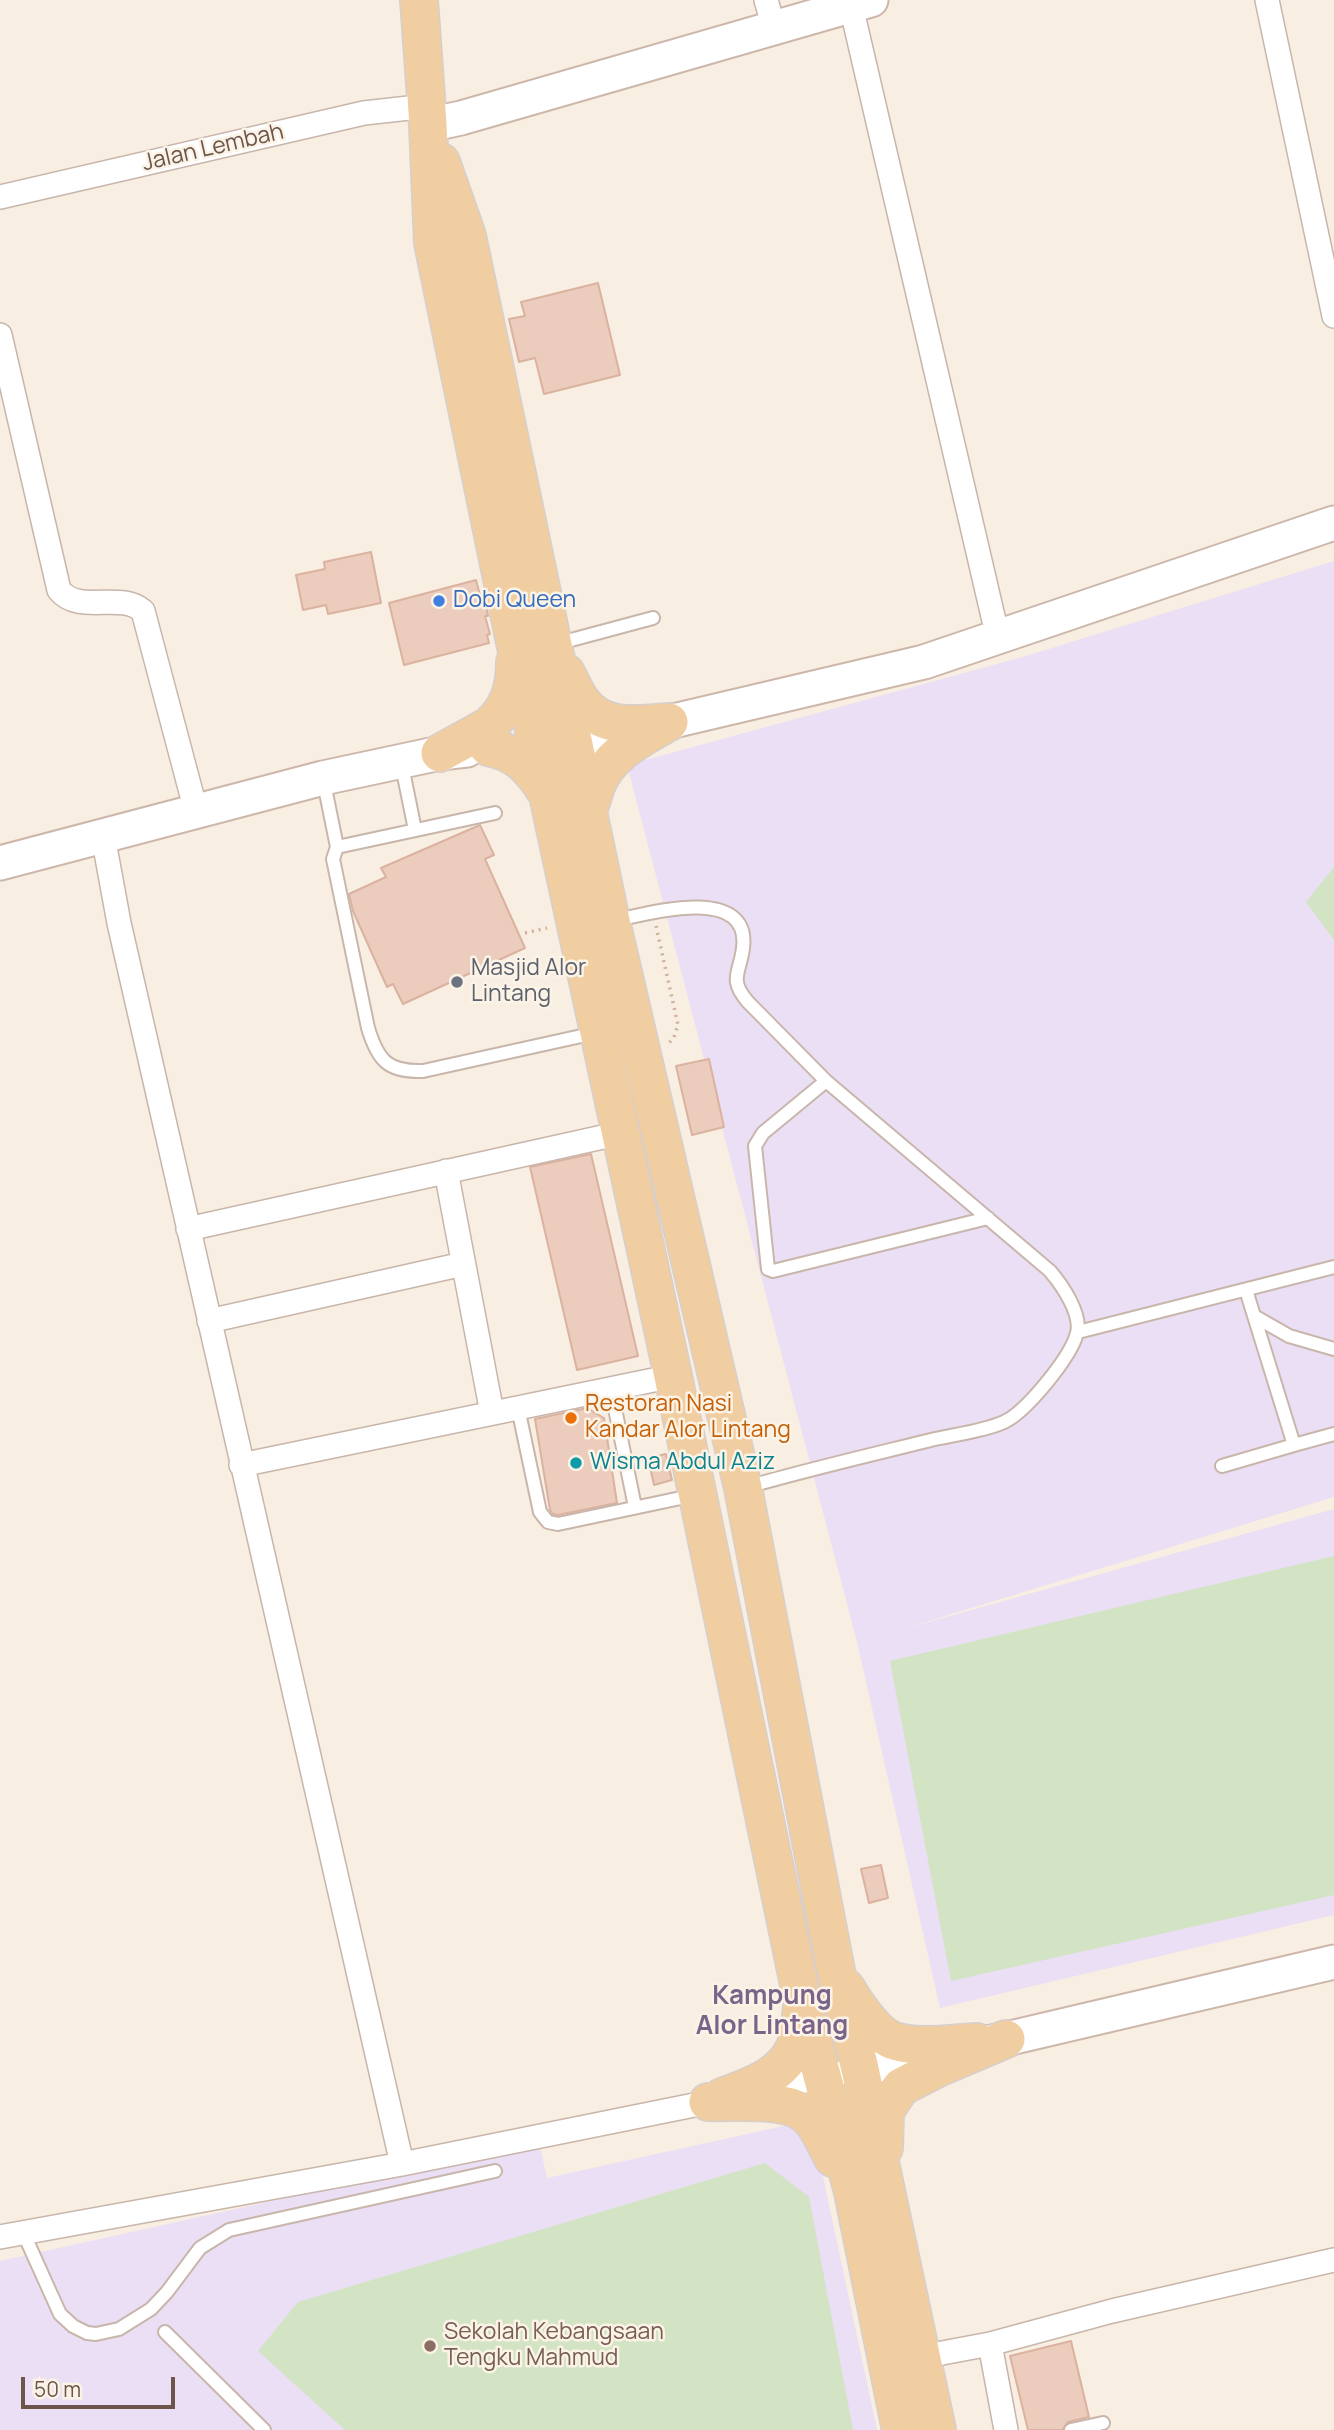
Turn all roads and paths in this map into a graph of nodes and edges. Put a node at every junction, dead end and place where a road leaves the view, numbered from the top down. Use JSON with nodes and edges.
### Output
{"nodes":[{"id":1,"x":419,"y":0,"type":"edge"},
{"id":2,"x":1267,"y":0,"type":"edge"},
{"id":3,"x":861,"y":3,"type":"edge"},
{"id":4,"x":770,"y":14,"type":"edge"},
{"id":5,"x":427,"y":116,"type":"junction"},
{"id":6,"x":0,"y":197,"type":"edge"},
{"id":7,"x":1327,"y":242,"type":"edge"},
{"id":8,"x":1334,"y":316,"type":"edge"},
{"id":9,"x":0,"y":335,"type":"edge"},
{"id":10,"x":1334,"y":523,"type":"edge"},
{"id":11,"x":653,"y":618,"type":"dead end"},
{"id":12,"x":998,"y":638,"type":"junction"},
{"id":13,"x":515,"y":642,"type":"junction"},
{"id":14,"x":552,"y":648,"type":"junction"},
{"id":15,"x":669,"y":722,"type":"junction"},
{"id":16,"x":554,"y":742,"type":"junction"},
{"id":17,"x":488,"y":747,"type":"junction"},
{"id":18,"x":440,"y":753,"type":"junction"},
{"id":19,"x":401,"y":761,"type":"junction"},
{"id":20,"x":323,"y":778,"type":"junction"},
{"id":21,"x":548,"y":794,"type":"junction"},
{"id":22,"x":196,"y":811,"type":"junction"},
{"id":23,"x":495,"y":813,"type":"dead end"},
{"id":24,"x":587,"y":813,"type":"junction"},
{"id":25,"x":415,"y":830,"type":"junction"},
{"id":26,"x":103,"y":836,"type":"junction"},
{"id":27,"x":337,"y":846,"type":"junction"},
{"id":28,"x":0,"y":863,"type":"edge"},
{"id":29,"x":652,"y":912,"type":"junction"},
{"id":30,"x":611,"y":922,"type":"junction"},
{"id":31,"x":599,"y":1031,"type":"junction"},
{"id":32,"x":641,"y":1053,"type":"junction"},
{"id":33,"x":826,"y":1082,"type":"junction"},
{"id":34,"x":621,"y":1133,"type":"junction"},
{"id":35,"x":446,"y":1171,"type":"junction"},
{"id":36,"x":988,"y":1218,"type":"junction"},
{"id":37,"x":188,"y":1229,"type":"junction"},
{"id":38,"x":463,"y":1264,"type":"junction"},
{"id":39,"x":1334,"y":1267,"type":"edge"},
{"id":40,"x":1246,"y":1290,"type":"junction"},
{"id":41,"x":1254,"y":1316,"type":"junction"},
{"id":42,"x":209,"y":1321,"type":"junction"},
{"id":43,"x":1078,"y":1332,"type":"junction"},
{"id":44,"x":1334,"y":1349,"type":"edge"},
{"id":45,"x":673,"y":1376,"type":"junction"},
{"id":46,"x":611,"y":1389,"type":"junction"},
{"id":47,"x":518,"y":1408,"type":"junction"},
{"id":48,"x":492,"y":1413,"type":"junction"},
{"id":49,"x":1334,"y":1434,"type":"edge"},
{"id":50,"x":1294,"y":1445,"type":"junction"},
{"id":51,"x":241,"y":1465,"type":"junction"},
{"id":52,"x":1222,"y":1466,"type":"dead end"},
{"id":53,"x":743,"y":1488,"type":"junction"},
{"id":54,"x":698,"y":1494,"type":"junction"},
{"id":55,"x":635,"y":1507,"type":"junction"},
{"id":56,"x":1334,"y":1962,"type":"edge"},
{"id":57,"x":836,"y":1971,"type":"junction"},
{"id":58,"x":803,"y":2004,"type":"junction"},
{"id":59,"x":1006,"y":2039,"type":"junction"},
{"id":60,"x":860,"y":2069,"type":"junction"},
{"id":61,"x":822,"y":2078,"type":"junction"},
{"id":62,"x":708,"y":2102,"type":"junction"},
{"id":63,"x":402,"y":2164,"type":"junction"},
{"id":64,"x":495,"y":2171,"type":"dead end"},
{"id":65,"x":868,"y":2185,"type":"junction"},
{"id":66,"x":6,"y":2232,"type":"edge"},
{"id":67,"x":1334,"y":2260,"type":"edge"},
{"id":68,"x":165,"y":2332,"type":"dead end"},
{"id":69,"x":990,"y":2344,"type":"junction"},
{"id":70,"x":921,"y":2357,"type":"junction"},
{"id":71,"x":1103,"y":2423,"type":"dead end"},
{"id":72,"x":264,"y":2430,"type":"edge"},
{"id":73,"x":901,"y":2430,"type":"edge"},
{"id":74,"x":937,"y":2430,"type":"edge"},
{"id":75,"x":1006,"y":2430,"type":"edge"},
{"id":76,"x":1071,"y":2430,"type":"edge"}],
"edges":[{"from":1,"to":5,"type":"main road"},
{"from":2,"to":7,"type":"street"},
{"from":3,"to":4,"type":"street"},
{"from":3,"to":12,"type":"street"},
{"from":4,"to":5,"type":"street"},
{"from":5,"to":6,"type":"street","name":"Jalan Lembah"},
{"from":5,"to":13,"type":"main road"},
{"from":5,"to":14,"type":"main road"},
{"from":7,"to":8,"type":"street"},
{"from":9,"to":22,"type":"street"},
{"from":10,"to":12,"type":"street"},
{"from":11,"to":14,"type":"lane"},
{"from":12,"to":15,"type":"street"},
{"from":13,"to":16,"type":"main road"},
{"from":13,"to":18,"type":"main road"},
{"from":14,"to":15,"type":"main road"},
{"from":14,"to":16,"type":"main road"},
{"from":15,"to":16,"type":"street"},
{"from":15,"to":24,"type":"main road"},
{"from":16,"to":17,"type":"street"},
{"from":16,"to":21,"type":"main road"},
{"from":16,"to":24,"type":"main road"},
{"from":17,"to":18,"type":"street"},
{"from":17,"to":21,"type":"main road"},
{"from":18,"to":19,"type":"street"},
{"from":19,"to":20,"type":"street"},
{"from":19,"to":25,"type":"lane"},
{"from":20,"to":22,"type":"street"},
{"from":20,"to":27,"type":"lane"},
{"from":21,"to":31,"type":"main road"},
{"from":22,"to":26,"type":"street"},
{"from":23,"to":25,"type":"lane"},
{"from":24,"to":30,"type":"main road"},
{"from":25,"to":27,"type":"lane"},
{"from":26,"to":28,"type":"street"},
{"from":26,"to":37,"type":"street"},
{"from":27,"to":31,"type":"lane"},
{"from":29,"to":30,"type":"lane"},
{"from":29,"to":32,"type":"path"},
{"from":29,"to":33,"type":"lane"},
{"from":30,"to":32,"type":"main road"},
{"from":31,"to":34,"type":"main road"},
{"from":32,"to":53,"type":"main road"},
{"from":33,"to":36,"type":"lane"},
{"from":33,"to":36,"type":"lane"},
{"from":34,"to":35,"type":"street"},
{"from":34,"to":45,"type":"main road"},
{"from":35,"to":37,"type":"street"},
{"from":35,"to":38,"type":"street"},
{"from":36,"to":43,"type":"lane"},
{"from":37,"to":42,"type":"street"},
{"from":38,"to":42,"type":"street"},
{"from":38,"to":48,"type":"street"},
{"from":39,"to":40,"type":"lane"},
{"from":40,"to":41,"type":"lane"},
{"from":40,"to":43,"type":"lane"},
{"from":41,"to":44,"type":"lane"},
{"from":41,"to":50,"type":"lane"},
{"from":42,"to":51,"type":"street"},
{"from":43,"to":53,"type":"lane"},
{"from":45,"to":46,"type":"street"},
{"from":45,"to":54,"type":"main road"},
{"from":46,"to":47,"type":"street"},
{"from":46,"to":55,"type":"lane"},
{"from":47,"to":48,"type":"street"},
{"from":47,"to":55,"type":"lane"},
{"from":48,"to":51,"type":"street"},
{"from":49,"to":50,"type":"lane"},
{"from":50,"to":52,"type":"lane"},
{"from":51,"to":63,"type":"street"},
{"from":53,"to":57,"type":"main road"},
{"from":54,"to":55,"type":"lane"},
{"from":54,"to":58,"type":"main road"},
{"from":56,"to":59,"type":"street"},
{"from":57,"to":59,"type":"main road"},
{"from":57,"to":60,"type":"main road"},
{"from":58,"to":61,"type":"main road"},
{"from":58,"to":62,"type":"main road"},
{"from":59,"to":60,"type":"street"},
{"from":59,"to":65,"type":"main road"},
{"from":60,"to":61,"type":"street"},
{"from":60,"to":65,"type":"main road"},
{"from":61,"to":62,"type":"street"},
{"from":61,"to":65,"type":"main road"},
{"from":62,"to":63,"type":"street"},
{"from":62,"to":65,"type":"main road"},
{"from":63,"to":66,"type":"street"},
{"from":64,"to":66,"type":"lane"},
{"from":65,"to":70,"type":"main road"},
{"from":65,"to":73,"type":"main road"},
{"from":67,"to":69,"type":"street"},
{"from":68,"to":72,"type":"lane"},
{"from":69,"to":70,"type":"street"},
{"from":69,"to":75,"type":"street"},
{"from":70,"to":74,"type":"main road"},
{"from":71,"to":76,"type":"lane"}]}
